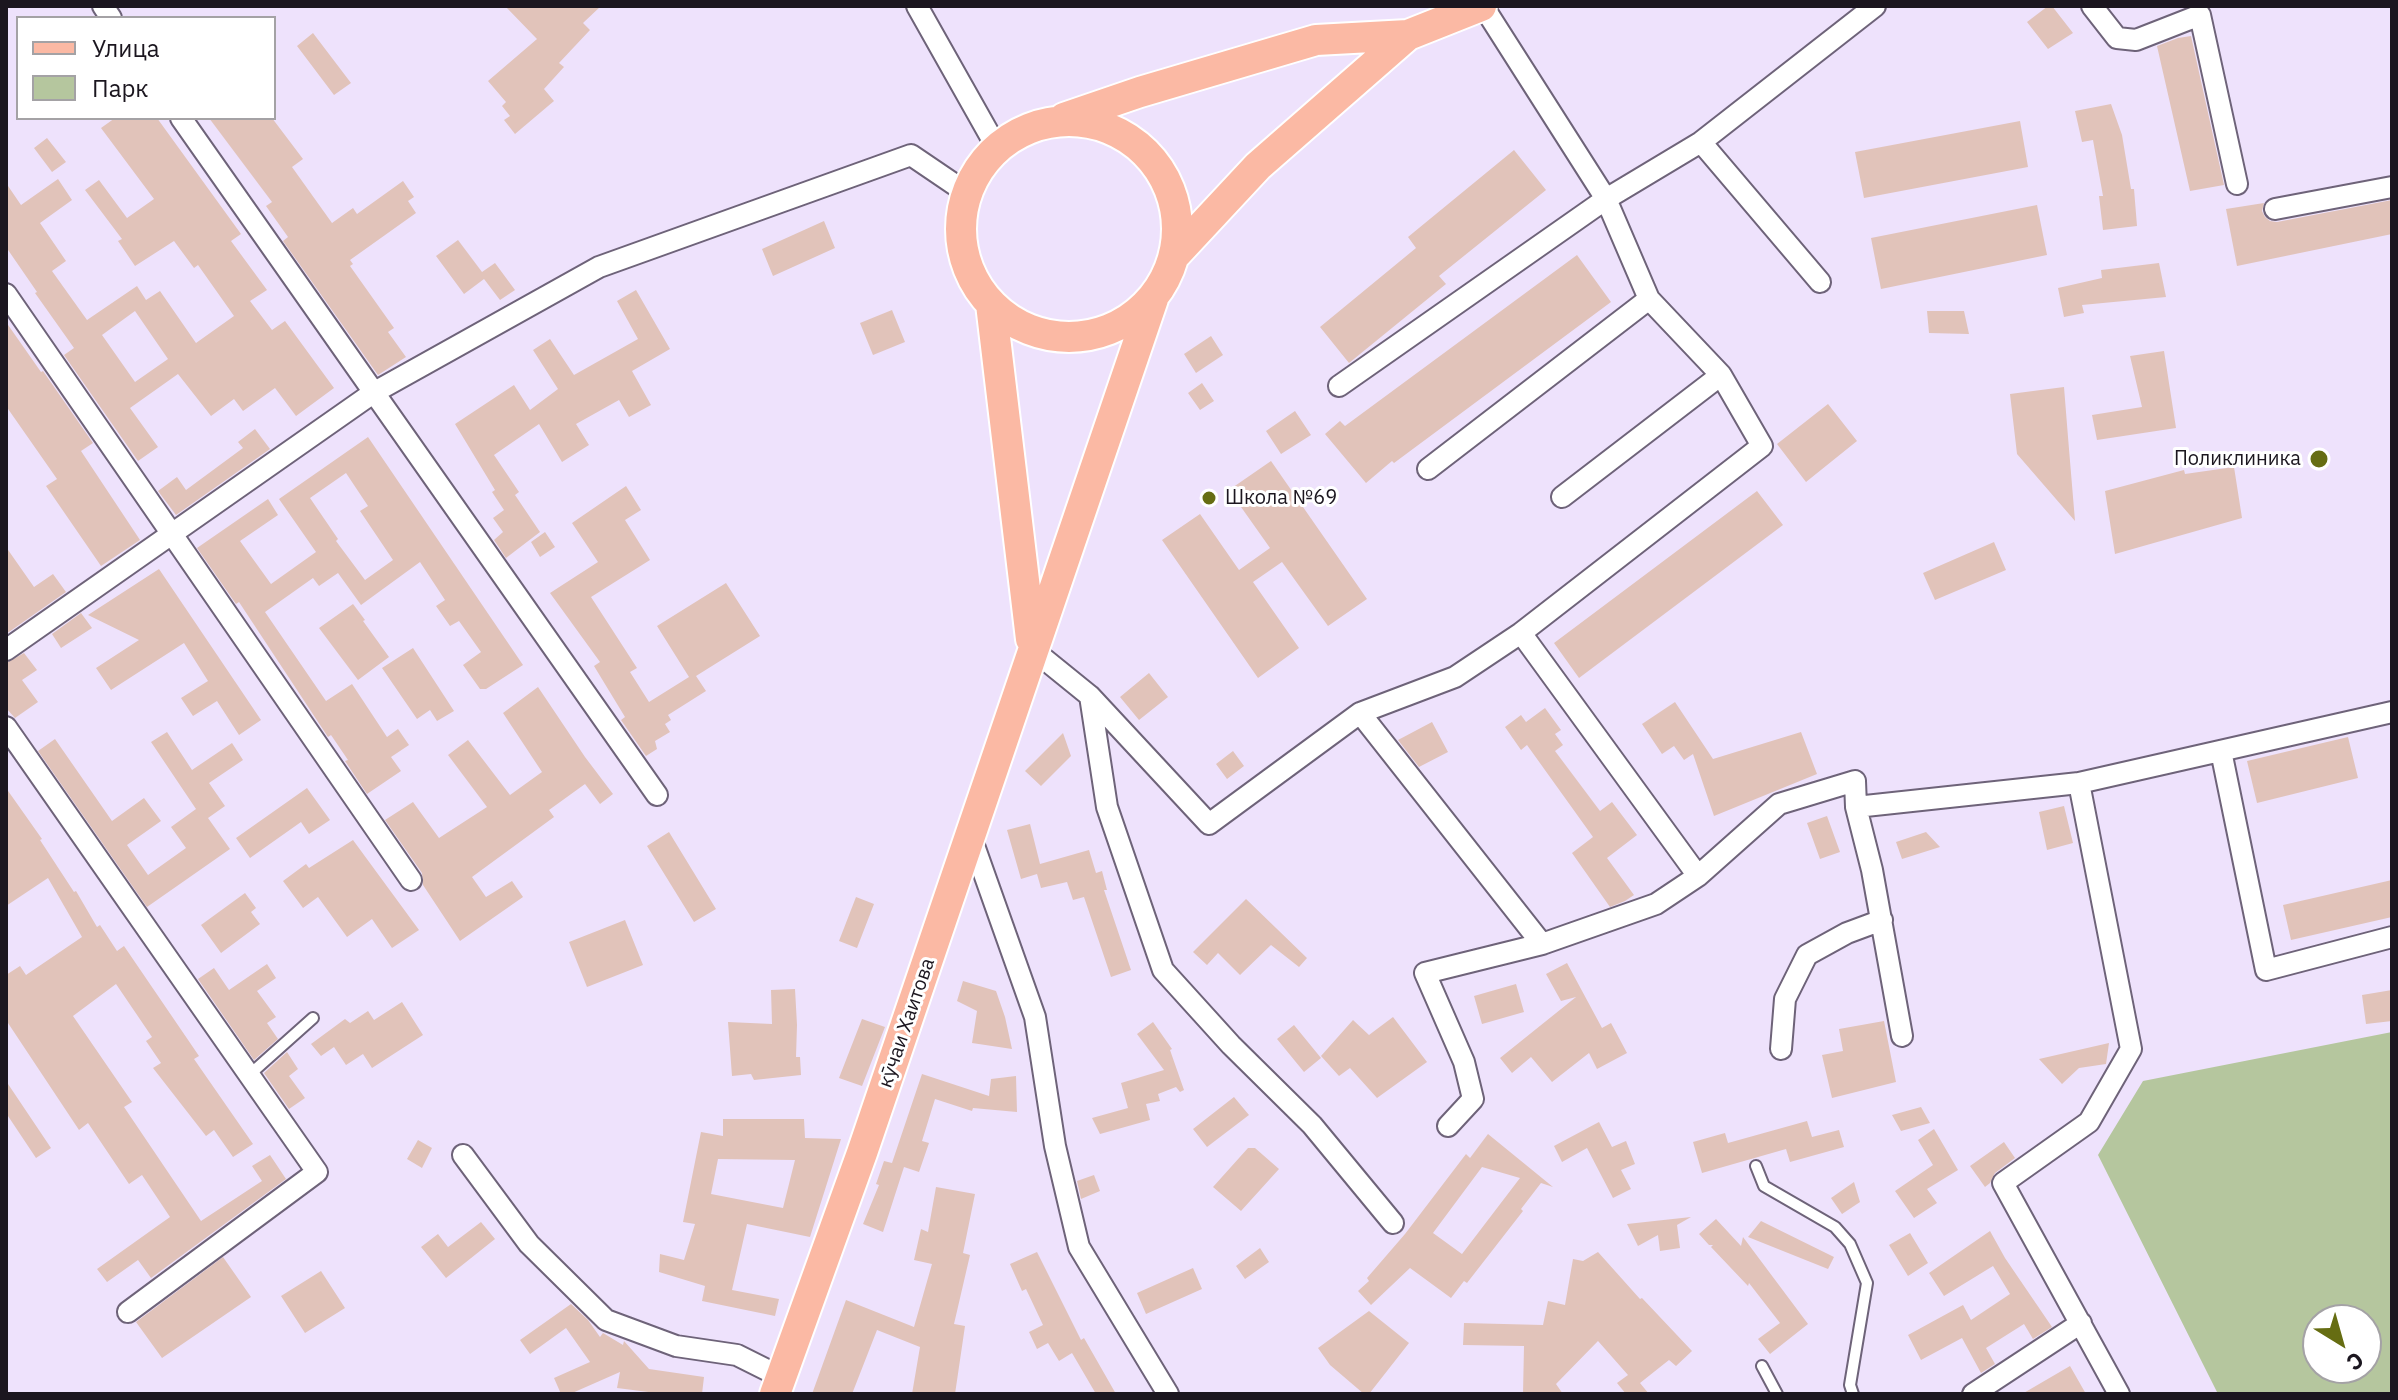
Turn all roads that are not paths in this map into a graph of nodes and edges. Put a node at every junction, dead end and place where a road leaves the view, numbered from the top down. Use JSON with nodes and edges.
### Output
{"nodes":[{"id":1,"x":917,"y":6,"type":"edge"},
{"id":2,"x":1482,"y":6,"type":"edge"},
{"id":3,"x":1875,"y":6,"type":"edge"},
{"id":4,"x":2092,"y":6,"type":"edge"},
{"id":5,"x":1408,"y":35,"type":"junction"},
{"id":6,"x":182,"y":120,"type":"edge"},
{"id":7,"x":1009,"y":140,"type":"junction"},
{"id":8,"x":1701,"y":142,"type":"junction"},
{"id":9,"x":2237,"y":184,"type":"dead end"},
{"id":10,"x":2392,"y":187,"type":"edge"},
{"id":11,"x":967,"y":193,"type":"junction"},
{"id":12,"x":1606,"y":199,"type":"junction"},
{"id":13,"x":2275,"y":209,"type":"dead end"},
{"id":14,"x":1175,"y":255,"type":"junction"},
{"id":15,"x":1820,"y":282,"type":"dead end"},
{"id":16,"x":6,"y":294,"type":"edge"},
{"id":17,"x":1153,"y":299,"type":"junction"},
{"id":18,"x":1649,"y":299,"type":"junction"},
{"id":19,"x":991,"y":304,"type":"junction"},
{"id":20,"x":1721,"y":375,"type":"junction"},
{"id":21,"x":1339,"y":386,"type":"dead end"},
{"id":22,"x":373,"y":393,"type":"junction"},
{"id":23,"x":1428,"y":469,"type":"dead end"},
{"id":24,"x":1562,"y":497,"type":"dead end"},
{"id":25,"x":174,"y":534,"type":"junction"},
{"id":26,"x":1521,"y":633,"type":"junction"},
{"id":27,"x":1032,"y":649,"type":"junction"},
{"id":28,"x":6,"y":650,"type":"edge"},
{"id":29,"x":1090,"y":696,"type":"junction"},
{"id":30,"x":2392,"y":712,"type":"edge"},
{"id":31,"x":1360,"y":713,"type":"junction"},
{"id":32,"x":6,"y":727,"type":"edge"},
{"id":33,"x":2221,"y":751,"type":"junction"},
{"id":34,"x":2079,"y":783,"type":"junction"},
{"id":35,"x":657,"y":795,"type":"dead end"},
{"id":36,"x":1856,"y":807,"type":"junction"},
{"id":37,"x":971,"y":837,"type":"junction"},
{"id":38,"x":1698,"y":876,"type":"junction"},
{"id":39,"x":411,"y":880,"type":"dead end"},
{"id":40,"x":1882,"y":920,"type":"junction"},
{"id":41,"x":2392,"y":937,"type":"edge"},
{"id":42,"x":1542,"y":944,"type":"junction"},
{"id":43,"x":313,"y":1018,"type":"dead end"},
{"id":44,"x":1902,"y":1036,"type":"dead end"},
{"id":45,"x":1781,"y":1049,"type":"dead end"},
{"id":46,"x":248,"y":1076,"type":"junction"},
{"id":47,"x":1448,"y":1126,"type":"dead end"},
{"id":48,"x":463,"y":1155,"type":"dead end"},
{"id":49,"x":1756,"y":1166,"type":"dead end"},
{"id":50,"x":1393,"y":1223,"type":"dead end"},
{"id":51,"x":128,"y":1312,"type":"dead end"},
{"id":52,"x":2081,"y":1323,"type":"junction"},
{"id":53,"x":1762,"y":1366,"type":"dead end"},
{"id":54,"x":777,"y":1385,"type":"edge"},
{"id":55,"x":1168,"y":1394,"type":"edge"},
{"id":56,"x":1777,"y":1394,"type":"edge"},
{"id":57,"x":1853,"y":1394,"type":"edge"},
{"id":58,"x":1973,"y":1394,"type":"edge"},
{"id":59,"x":2119,"y":1394,"type":"edge"}],
"edges":[{"from":1,"to":7,"type":"street"},
{"from":2,"to":5,"type":"main road"},
{"from":2,"to":12,"type":"street"},
{"from":3,"to":8,"type":"street"},
{"from":4,"to":9,"type":"street"},
{"from":5,"to":7,"type":"main road"},
{"from":5,"to":14,"type":"main road"},
{"from":6,"to":22,"type":"street"},
{"from":7,"to":11,"type":"main road"},
{"from":7,"to":14,"type":"main road"},
{"from":8,"to":12,"type":"street"},
{"from":8,"to":15,"type":"street"},
{"from":10,"to":13,"type":"street"},
{"from":11,"to":19,"type":"main road"},
{"from":11,"to":22,"type":"street"},
{"from":12,"to":18,"type":"street"},
{"from":12,"to":21,"type":"street"},
{"from":14,"to":17,"type":"main road"},
{"from":16,"to":25,"type":"street"},
{"from":17,"to":19,"type":"main road"},
{"from":17,"to":27,"type":"main road","name":"кӯчаи Хаитова"},
{"from":18,"to":20,"type":"street"},
{"from":18,"to":23,"type":"street"},
{"from":19,"to":27,"type":"main road"},
{"from":20,"to":24,"type":"street"},
{"from":20,"to":26,"type":"street"},
{"from":22,"to":25,"type":"street"},
{"from":22,"to":35,"type":"street"},
{"from":25,"to":28,"type":"street"},
{"from":25,"to":39,"type":"street"},
{"from":26,"to":31,"type":"street"},
{"from":26,"to":38,"type":"street"},
{"from":27,"to":29,"type":"street"},
{"from":27,"to":37,"type":"main road","name":"кӯчаи Хаитова"},
{"from":29,"to":31,"type":"street"},
{"from":29,"to":50,"type":"street"},
{"from":30,"to":33,"type":"street"},
{"from":31,"to":42,"type":"street"},
{"from":32,"to":46,"type":"street"},
{"from":33,"to":34,"type":"street"},
{"from":33,"to":41,"type":"street"},
{"from":34,"to":36,"type":"street"},
{"from":34,"to":52,"type":"street"},
{"from":36,"to":38,"type":"street"},
{"from":36,"to":40,"type":"street"},
{"from":37,"to":54,"type":"main road","name":"кӯчаи Хаитова"},
{"from":37,"to":55,"type":"street"},
{"from":38,"to":42,"type":"street"},
{"from":40,"to":44,"type":"street"},
{"from":40,"to":45,"type":"street"},
{"from":42,"to":47,"type":"street"},
{"from":43,"to":46,"type":"lane"},
{"from":46,"to":51,"type":"street"},
{"from":48,"to":54,"type":"street"},
{"from":49,"to":57,"type":"lane"},
{"from":52,"to":58,"type":"street"},
{"from":52,"to":59,"type":"street"},
{"from":53,"to":56,"type":"lane"}]}
